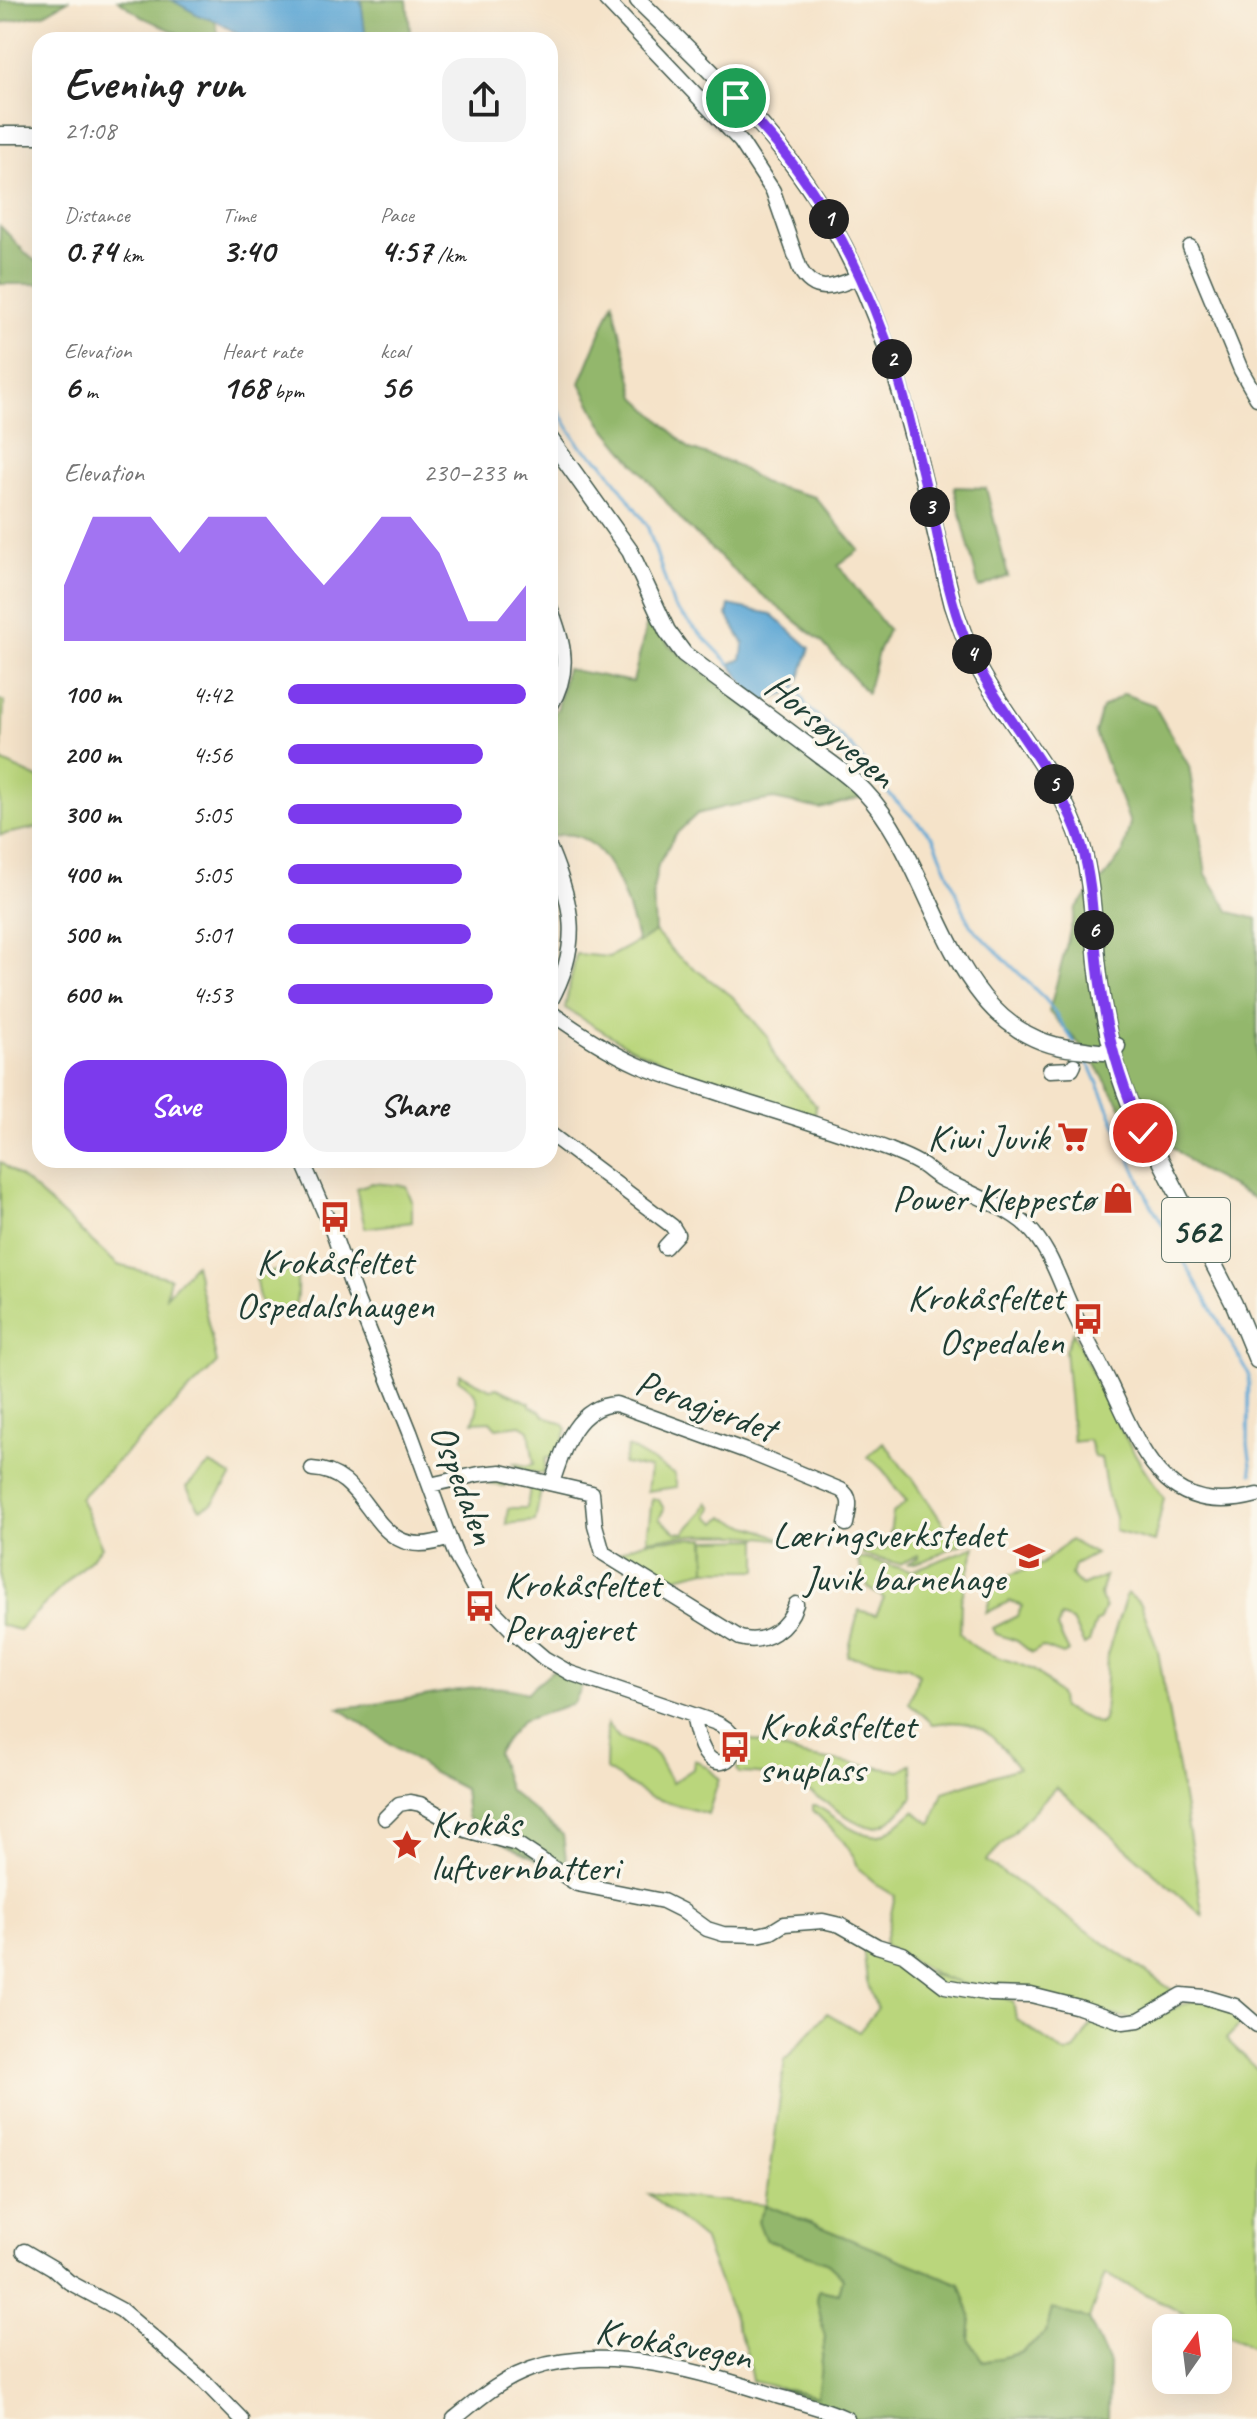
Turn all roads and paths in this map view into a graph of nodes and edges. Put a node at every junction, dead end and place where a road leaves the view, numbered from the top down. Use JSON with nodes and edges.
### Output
{"nodes":[{"id":1,"x":606,"y":0,"type":"edge"},
{"id":2,"x":638,"y":0,"type":"edge"},
{"id":3,"x":0,"y":135,"type":"edge"},
{"id":4,"x":32,"y":135,"type":"edge"},
{"id":5,"x":1190,"y":247,"type":"dead end"},
{"id":6,"x":859,"y":277,"type":"junction"},
{"id":7,"x":1257,"y":398,"type":"edge"},
{"id":8,"x":558,"y":450,"type":"edge"},
{"id":9,"x":558,"y":629,"type":"edge"},
{"id":10,"x":558,"y":691,"type":"edge"},
{"id":11,"x":558,"y":868,"type":"edge"},
{"id":12,"x":558,"y":987,"type":"edge"},
{"id":13,"x":558,"y":1017,"type":"edge"},
{"id":14,"x":1114,"y":1044,"type":"junction"},
{"id":15,"x":1074,"y":1065,"type":"dead end"},
{"id":16,"x":1050,"y":1070,"type":"dead end"},
{"id":17,"x":558,"y":1140,"type":"edge"},
{"id":18,"x":305,"y":1168,"type":"edge"},
{"id":19,"x":665,"y":1247,"type":"dead end"},
{"id":20,"x":1234,"y":1304,"type":"junction"},
{"id":21,"x":1257,"y":1342,"type":"edge"},
{"id":22,"x":1257,"y":1360,"type":"edge"},
{"id":23,"x":312,"y":1469,"type":"dead end"},
{"id":24,"x":552,"y":1483,"type":"junction"},
{"id":25,"x":430,"y":1485,"type":"junction"},
{"id":26,"x":1257,"y":1495,"type":"edge"},
{"id":27,"x":846,"y":1524,"type":"dead end"},
{"id":28,"x":449,"y":1538,"type":"junction"},
{"id":29,"x":796,"y":1604,"type":"dead end"},
{"id":30,"x":693,"y":1715,"type":"dead end"},
{"id":31,"x":385,"y":1818,"type":"dead end"},
{"id":32,"x":1257,"y":2025,"type":"edge"},
{"id":33,"x":24,"y":2251,"type":"dead end"},
{"id":34,"x":241,"y":2419,"type":"edge"},
{"id":35,"x":454,"y":2419,"type":"edge"},
{"id":36,"x":847,"y":2419,"type":"edge"}],
"edges":[{"from":1,"to":6,"type":"street"},
{"from":2,"to":6,"type":"main road","number":"562"},
{"from":3,"to":4,"type":"main road"},
{"from":5,"to":7,"type":"street"},
{"from":6,"to":14,"type":"main road","number":"562"},
{"from":8,"to":14,"type":"main road","name":"Horsøyvegen"},
{"from":9,"to":10,"type":"street"},
{"from":11,"to":12,"type":"street"},
{"from":13,"to":26,"type":"street"},
{"from":14,"to":20,"type":"main road","number":"562"},
{"from":15,"to":16,"type":"street"},
{"from":17,"to":19,"type":"street"},
{"from":18,"to":25,"type":"street","name":"Ospedalen"},
{"from":20,"to":21,"type":"main road","number":"562"},
{"from":20,"to":22,"type":"main road","number":"562"},
{"from":23,"to":28,"type":"street"},
{"from":24,"to":25,"type":"street"},
{"from":24,"to":27,"type":"street","name":"Peragjerdet"},
{"from":24,"to":29,"type":"street"},
{"from":25,"to":28,"type":"street","name":"Ospedalen"},
{"from":28,"to":30,"type":"street","name":"Ospedalen"},
{"from":31,"to":32,"type":"street"},
{"from":33,"to":34,"type":"street"},
{"from":35,"to":36,"type":"street","name":"Krokåsvegen"}]}
